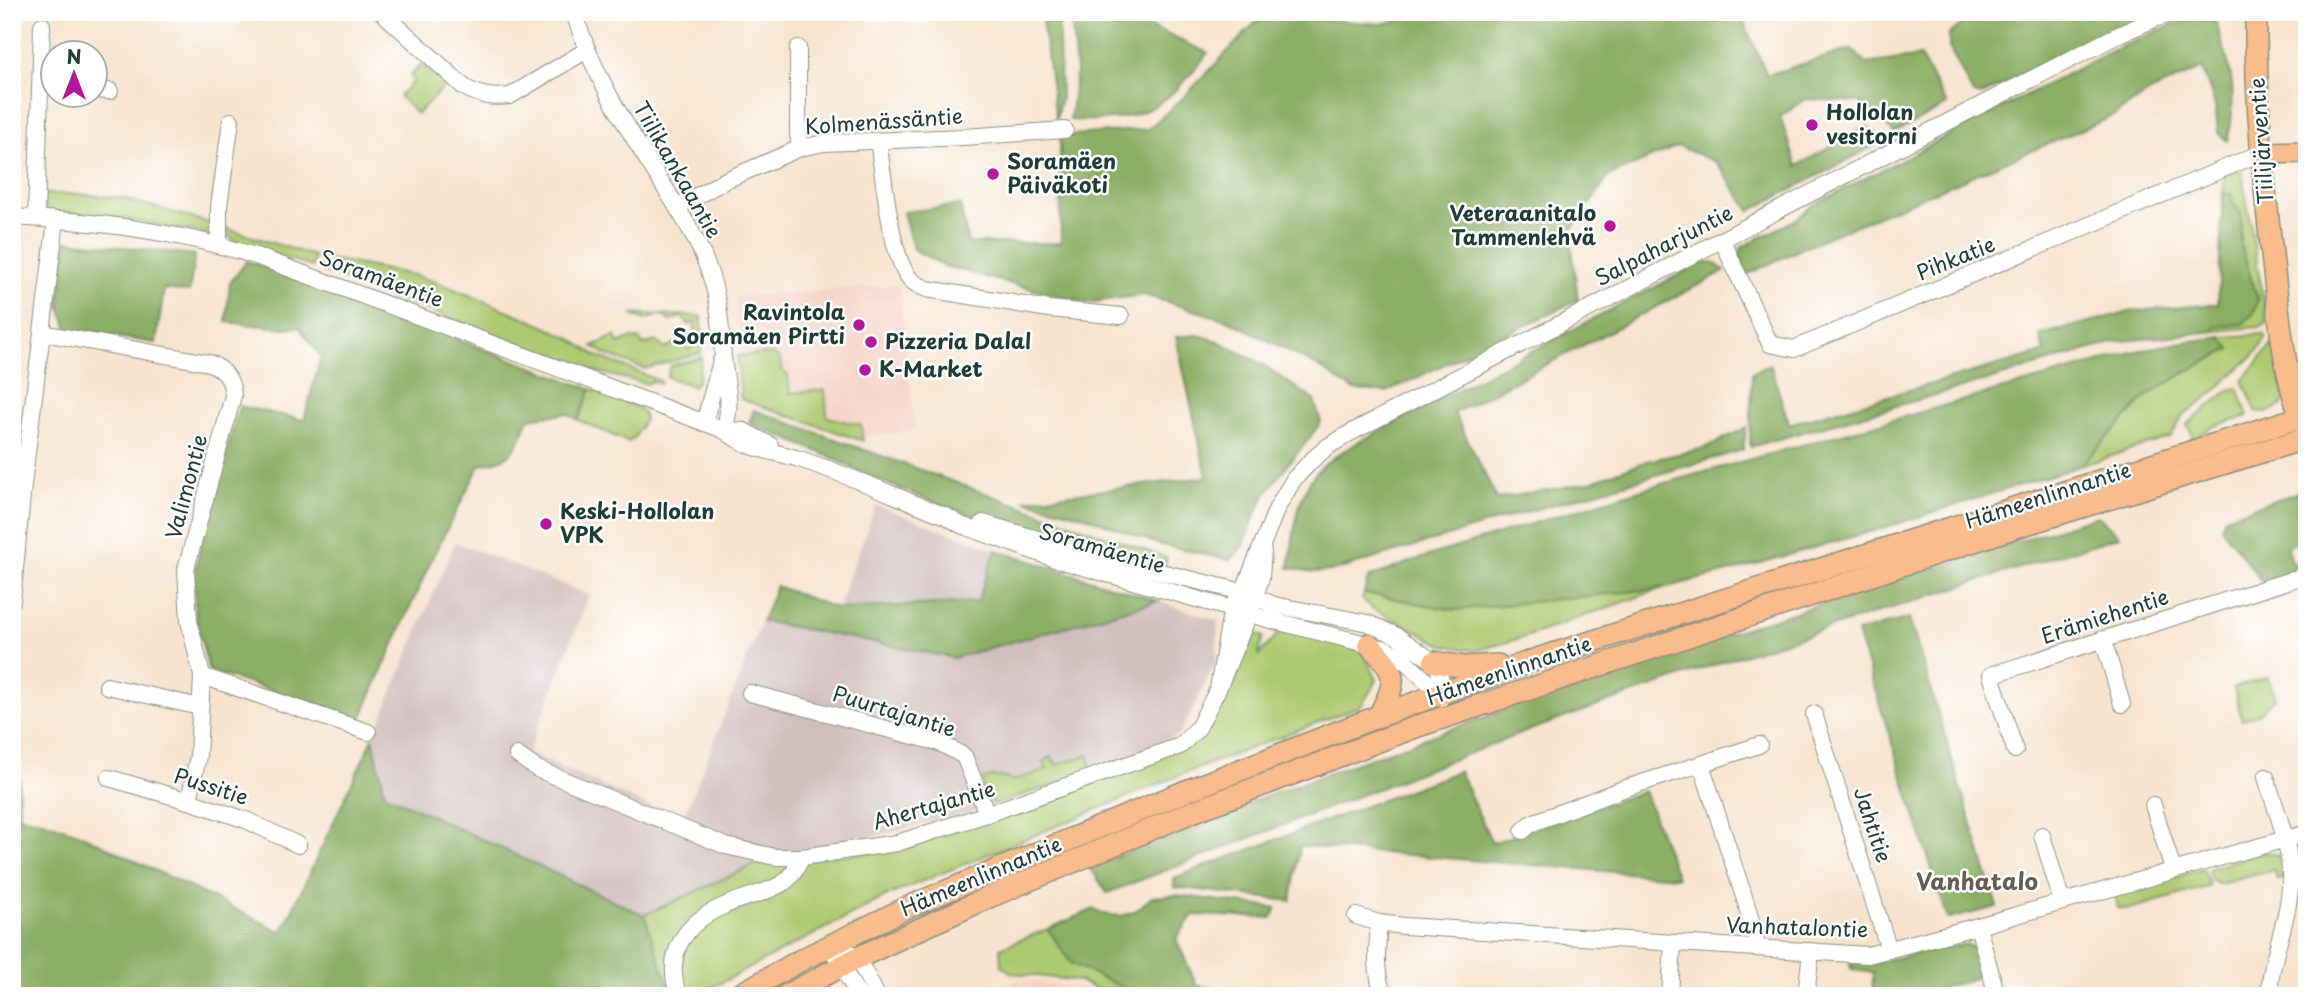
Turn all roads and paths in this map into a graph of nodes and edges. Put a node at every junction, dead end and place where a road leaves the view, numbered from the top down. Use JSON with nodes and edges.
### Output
{"nodes":[{"id":1,"x":382,"y":12,"type":"edge"},
{"id":2,"x":574,"y":12,"type":"edge"},
{"id":3,"x":2177,"y":12,"type":"edge"},
{"id":4,"x":2256,"y":12,"type":"edge"},
{"id":5,"x":42,"y":25,"type":"dead end"},
{"id":6,"x":43,"y":38,"type":"edge"},
{"id":7,"x":798,"y":48,"type":"dead end"},
{"id":8,"x":587,"y":50,"type":"junction"},
{"id":9,"x":44,"y":108,"type":"edge"},
{"id":10,"x":231,"y":121,"type":"dead end"},
{"id":11,"x":1065,"y":130,"type":"dead end"},
{"id":12,"x":878,"y":142,"type":"junction"},
{"id":13,"x":800,"y":148,"type":"junction"},
{"id":14,"x":2307,"y":152,"type":"edge"},
{"id":15,"x":2261,"y":153,"type":"junction"},
{"id":16,"x":677,"y":207,"type":"junction"},
{"id":17,"x":12,"y":217,"type":"edge"},
{"id":18,"x":36,"y":218,"type":"junction"},
{"id":19,"x":56,"y":220,"type":"junction"},
{"id":20,"x":1722,"y":240,"type":"junction"},
{"id":21,"x":219,"y":244,"type":"junction"},
{"id":22,"x":2274,"y":270,"type":"junction"},
{"id":23,"x":1121,"y":316,"type":"dead end"},
{"id":24,"x":43,"y":333,"type":"junction"},
{"id":25,"x":723,"y":355,"type":"junction"},
{"id":26,"x":2307,"y":382,"type":"edge"},
{"id":27,"x":2305,"y":420,"type":"edge"},
{"id":28,"x":704,"y":423,"type":"junction"},
{"id":29,"x":724,"y":430,"type":"junction"},
{"id":30,"x":2307,"y":438,"type":"edge"},
{"id":31,"x":946,"y":516,"type":"junction"},
{"id":32,"x":2307,"y":575,"type":"edge"},
{"id":33,"x":12,"y":601,"type":"edge"},
{"id":34,"x":1249,"y":601,"type":"junction"},
{"id":35,"x":1232,"y":607,"type":"junction"},
{"id":36,"x":2103,"y":639,"type":"junction"},
{"id":37,"x":1369,"y":644,"type":"junction"},
{"id":38,"x":1534,"y":660,"type":"junction"},
{"id":39,"x":1434,"y":662,"type":"junction"},
{"id":40,"x":202,"y":676,"type":"junction"},
{"id":41,"x":107,"y":686,"type":"dead end"},
{"id":42,"x":1218,"y":689,"type":"junction"},
{"id":43,"x":750,"y":693,"type":"dead end"},
{"id":44,"x":1440,"y":694,"type":"junction"},
{"id":45,"x":2122,"y":704,"type":"dead end"},
{"id":46,"x":201,"y":707,"type":"junction"},
{"id":47,"x":1814,"y":714,"type":"dead end"},
{"id":48,"x":1378,"y":716,"type":"junction"},
{"id":49,"x":1448,"y":716,"type":"junction"},
{"id":50,"x":368,"y":732,"type":"dead end"},
{"id":51,"x":1759,"y":745,"type":"dead end"},
{"id":52,"x":2015,"y":750,"type":"dead end"},
{"id":53,"x":517,"y":755,"type":"dead end"},
{"id":54,"x":1701,"y":765,"type":"junction"},
{"id":55,"x":2266,"y":777,"type":"dead end"},
{"id":56,"x":109,"y":778,"type":"dead end"},
{"id":57,"x":190,"y":801,"type":"junction"},
{"id":58,"x":2153,"y":805,"type":"dead end"},
{"id":59,"x":987,"y":814,"type":"junction"},
{"id":60,"x":1523,"y":831,"type":"dead end"},
{"id":61,"x":2307,"y":833,"type":"edge"},
{"id":62,"x":2042,"y":835,"type":"dead end"},
{"id":63,"x":2285,"y":840,"type":"junction"},
{"id":64,"x":298,"y":845,"type":"dead end"},
{"id":65,"x":802,"y":858,"type":"junction"},
{"id":66,"x":2174,"y":870,"type":"junction"},
{"id":67,"x":2062,"y":902,"type":"junction"},
{"id":68,"x":1356,"y":916,"type":"dead end"},
{"id":69,"x":1379,"y":923,"type":"junction"},
{"id":70,"x":1978,"y":926,"type":"junction"},
{"id":71,"x":835,"y":943,"type":"junction"},
{"id":72,"x":1673,"y":943,"type":"junction"},
{"id":73,"x":1755,"y":948,"type":"junction"},
{"id":74,"x":1889,"y":950,"type":"junction"},
{"id":75,"x":1811,"y":951,"type":"junction"},
{"id":76,"x":849,"y":962,"type":"junction"},
{"id":77,"x":679,"y":996,"type":"edge"},
{"id":78,"x":737,"y":996,"type":"edge"},
{"id":79,"x":785,"y":996,"type":"edge"},
{"id":80,"x":859,"y":996,"type":"edge"},
{"id":81,"x":877,"y":996,"type":"edge"},
{"id":82,"x":1384,"y":996,"type":"edge"},
{"id":83,"x":1670,"y":996,"type":"edge"},
{"id":84,"x":1806,"y":996,"type":"edge"},
{"id":85,"x":1997,"y":996,"type":"edge"},
{"id":86,"x":2269,"y":996,"type":"edge"}],
"edges":[{"from":1,"to":8,"type":"street"},
{"from":2,"to":8,"type":"street","name":"Tiilikankaantie"},
{"from":3,"to":20,"type":"street","name":"Salpaharjuntie"},
{"from":4,"to":15,"type":"main road","name":"Tiilijärventie"},
{"from":5,"to":6,"type":"street"},
{"from":7,"to":13,"type":"street"},
{"from":8,"to":16,"type":"street","name":"Tiilikankaantie"},
{"from":9,"to":18,"type":"street"},
{"from":10,"to":21,"type":"street"},
{"from":11,"to":12,"type":"street","name":"Kolmenässäntie"},
{"from":12,"to":13,"type":"street","name":"Kolmenässäntie"},
{"from":12,"to":23,"type":"street"},
{"from":13,"to":16,"type":"street","name":"Kolmenässäntie"},
{"from":14,"to":15,"type":"main road"},
{"from":15,"to":20,"type":"street","name":"Pihkatie"},
{"from":15,"to":22,"type":"main road","name":"Tiilijärventie"},
{"from":16,"to":25,"type":"street","name":"Tiilikankaantie"},
{"from":17,"to":18,"type":"street","name":"Soramäentie"},
{"from":18,"to":19,"type":"street","name":"Soramäentie"},
{"from":19,"to":21,"type":"street","name":"Soramäentie"},
{"from":19,"to":24,"type":"street"},
{"from":20,"to":34,"type":"street","name":"Salpaharjuntie"},
{"from":21,"to":28,"type":"street","name":"Soramäentie"},
{"from":22,"to":26,"type":"main road","name":"Tiilijärventie"},
{"from":22,"to":27,"type":"main road","name":"Tiilijärventie"},
{"from":24,"to":33,"type":"street"},
{"from":24,"to":40,"type":"street","name":"Valimontie"},
{"from":25,"to":28,"type":"street","name":"Tiilikankaantie"},
{"from":25,"to":29,"type":"street","name":"Tiilikankaantie"},
{"from":27,"to":38,"type":"main road","name":"Hämeenlinnantie"},
{"from":28,"to":29,"type":"street","name":"Soramäentie"},
{"from":29,"to":31,"type":"street","name":"Soramäentie"},
{"from":30,"to":49,"type":"main road","name":"Hämeenlinnantie"},
{"from":31,"to":34,"type":"street","name":"Soramäentie"},
{"from":31,"to":35,"type":"street","name":"Soramäentie"},
{"from":32,"to":36,"type":"street","name":"Erämiehentie"},
{"from":34,"to":35,"type":"street","name":"Soramäentie"},
{"from":34,"to":37,"type":"street","name":"Soramäentie"},
{"from":34,"to":39,"type":"street","name":"Soramäentie"},
{"from":34,"to":42,"type":"street","name":"Ahertajantie"},
{"from":35,"to":42,"type":"street","name":"Ahertajantie"},
{"from":36,"to":45,"type":"street"},
{"from":36,"to":52,"type":"street","name":"Erämiehentie"},
{"from":37,"to":44,"type":"street","name":"Soramäentie"},
{"from":37,"to":48,"type":"main road"},
{"from":38,"to":39,"type":"main road"},
{"from":38,"to":44,"type":"main road","name":"Hämeenlinnantie"},
{"from":39,"to":44,"type":"street","name":"Soramäentie"},
{"from":40,"to":46,"type":"street","name":"Valimontie"},
{"from":40,"to":50,"type":"street"},
{"from":41,"to":46,"type":"street"},
{"from":42,"to":59,"type":"street","name":"Ahertajantie"},
{"from":43,"to":59,"type":"street","name":"Puurtajantie"},
{"from":44,"to":48,"type":"main road","name":"Hämeenlinnantie"},
{"from":44,"to":49,"type":"street","name":"Soramäentie"},
{"from":46,"to":57,"type":"street","name":"Valimontie"},
{"from":47,"to":74,"type":"street","name":"Jahtitie"},
{"from":48,"to":71,"type":"main road","name":"Hämeenlinnantie"},
{"from":49,"to":76,"type":"main road","name":"Hämeenlinnantie"},
{"from":51,"to":54,"type":"street"},
{"from":53,"to":65,"type":"street","name":"Ahertajantie"},
{"from":54,"to":60,"type":"street"},
{"from":54,"to":73,"type":"street"},
{"from":55,"to":63,"type":"street"},
{"from":56,"to":57,"type":"street","name":"Pussitie"},
{"from":57,"to":64,"type":"street","name":"Pussitie"},
{"from":58,"to":66,"type":"street"},
{"from":59,"to":65,"type":"street","name":"Ahertajantie"},
{"from":61,"to":63,"type":"street","name":"Vanhatalontie"},
{"from":62,"to":67,"type":"street"},
{"from":63,"to":66,"type":"street","name":"Vanhatalontie"},
{"from":63,"to":86,"type":"street"},
{"from":65,"to":77,"type":"street"},
{"from":66,"to":67,"type":"street","name":"Vanhatalontie"},
{"from":67,"to":70,"type":"street","name":"Vanhatalontie"},
{"from":68,"to":69,"type":"street","name":"Vanhatalontie"},
{"from":69,"to":72,"type":"street","name":"Vanhatalontie"},
{"from":69,"to":82,"type":"street"},
{"from":70,"to":74,"type":"street","name":"Vanhatalontie"},
{"from":70,"to":85,"type":"street"},
{"from":71,"to":76,"type":"street"},
{"from":71,"to":78,"type":"main road","name":"Hämeenlinnantie"},
{"from":72,"to":73,"type":"street","name":"Vanhatalontie"},
{"from":72,"to":83,"type":"street"},
{"from":73,"to":75,"type":"street","name":"Vanhatalontie"},
{"from":74,"to":75,"type":"street","name":"Vanhatalontie"},
{"from":75,"to":84,"type":"street"},
{"from":76,"to":79,"type":"main road","name":"Hämeenlinnantie"},
{"from":76,"to":80,"type":"street"},
{"from":76,"to":81,"type":"street"}]}
